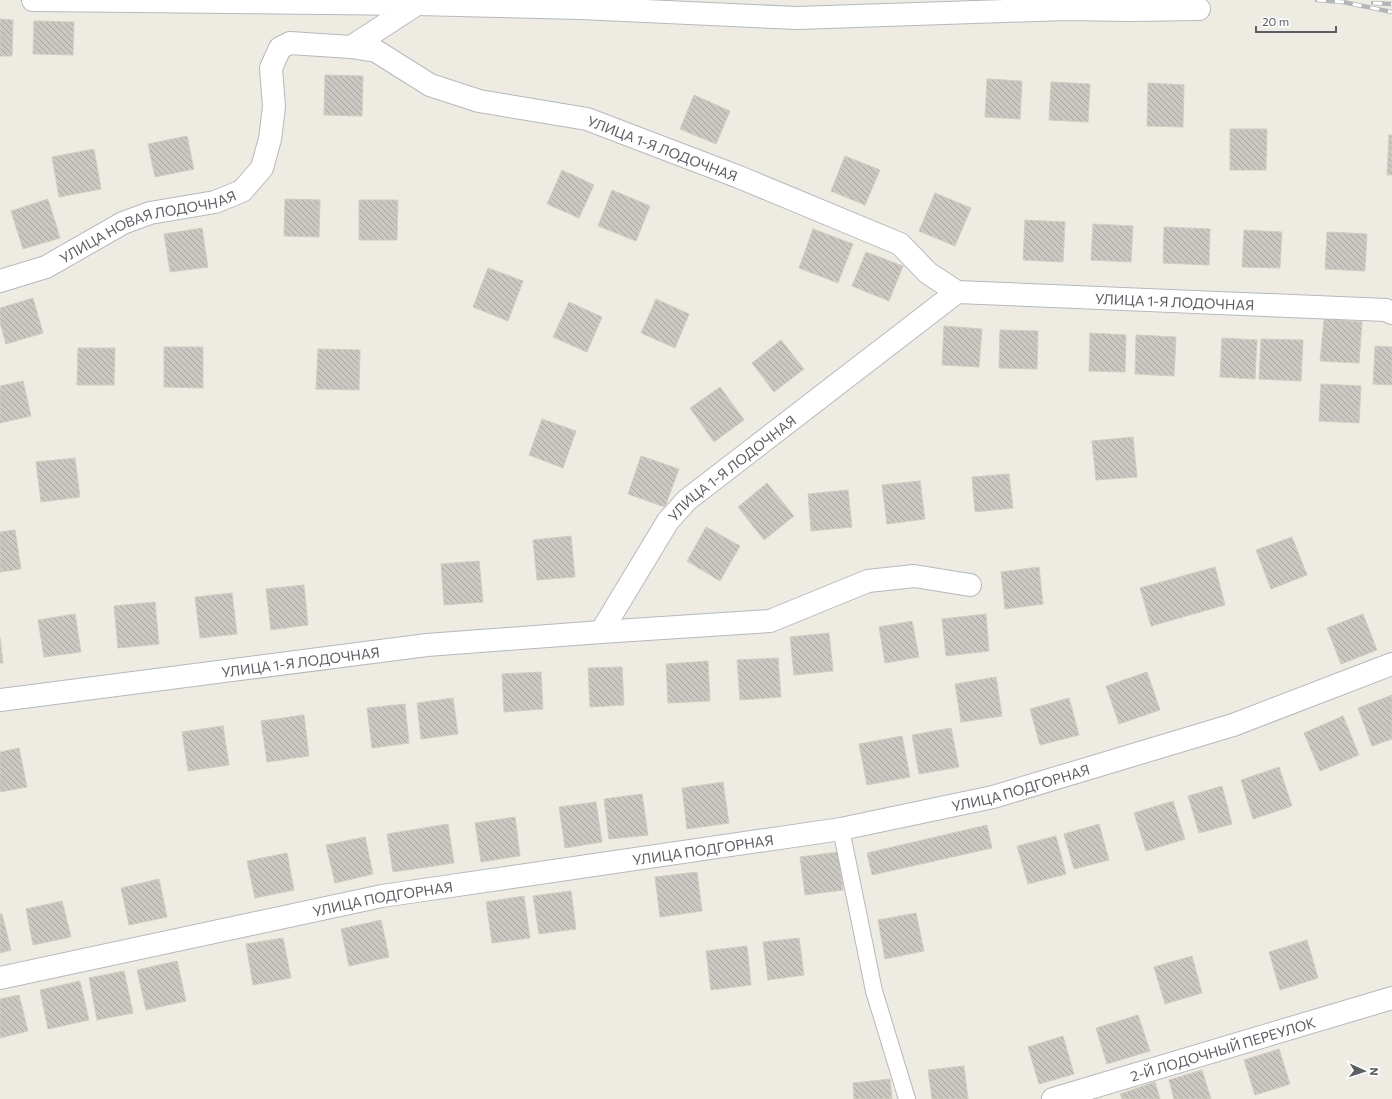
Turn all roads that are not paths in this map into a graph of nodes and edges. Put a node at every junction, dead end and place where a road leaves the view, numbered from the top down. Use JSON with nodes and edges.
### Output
{"nodes":[{"id":1,"x":32,"y":0,"type":"edge"},
{"id":2,"x":417,"y":4,"type":"junction"},
{"id":3,"x":1199,"y":9,"type":"dead end"},
{"id":4,"x":350,"y":47,"type":"junction"},
{"id":5,"x":0,"y":281,"type":"edge"},
{"id":6,"x":957,"y":292,"type":"junction"},
{"id":7,"x":1392,"y":313,"type":"edge"},
{"id":8,"x":970,"y":585,"type":"dead end"},
{"id":9,"x":601,"y":632,"type":"junction"},
{"id":10,"x":1392,"y":664,"type":"edge"},
{"id":11,"x":0,"y":700,"type":"edge"},
{"id":12,"x":841,"y":828,"type":"junction"},
{"id":13,"x":0,"y":978,"type":"edge"},
{"id":14,"x":1392,"y":998,"type":"edge"},
{"id":15,"x":907,"y":1099,"type":"edge"},
{"id":16,"x":1053,"y":1099,"type":"edge"}],
"edges":[{"from":1,"to":2,"type":"street"},
{"from":2,"to":3,"type":"street"},
{"from":2,"to":4,"type":"street"},
{"from":4,"to":5,"type":"street","name":"УЛИЦА НОВАЯ ЛОДОЧНАЯ"},
{"from":4,"to":6,"type":"street","name":"УЛИЦА 1-Я ЛОДОЧНАЯ"},
{"from":6,"to":7,"type":"street","name":"УЛИЦА 1-Я ЛОДОЧНАЯ"},
{"from":6,"to":9,"type":"street","name":"УЛИЦА 1-Я ЛОДОЧНАЯ"},
{"from":8,"to":9,"type":"street","name":"УЛИЦА 1-Я ЛОДОЧНАЯ"},
{"from":9,"to":11,"type":"street","name":"УЛИЦА 1-Я ЛОДОЧНАЯ"},
{"from":10,"to":12,"type":"street","name":"УЛИЦА ПОДГОРНАЯ"},
{"from":12,"to":13,"type":"street","name":"УЛИЦА ПОДГОРНАЯ"},
{"from":12,"to":15,"type":"lane"},
{"from":14,"to":16,"type":"street","name":"2-Й ЛОДОЧНЫЙ ПЕРЕУЛОК"}]}
